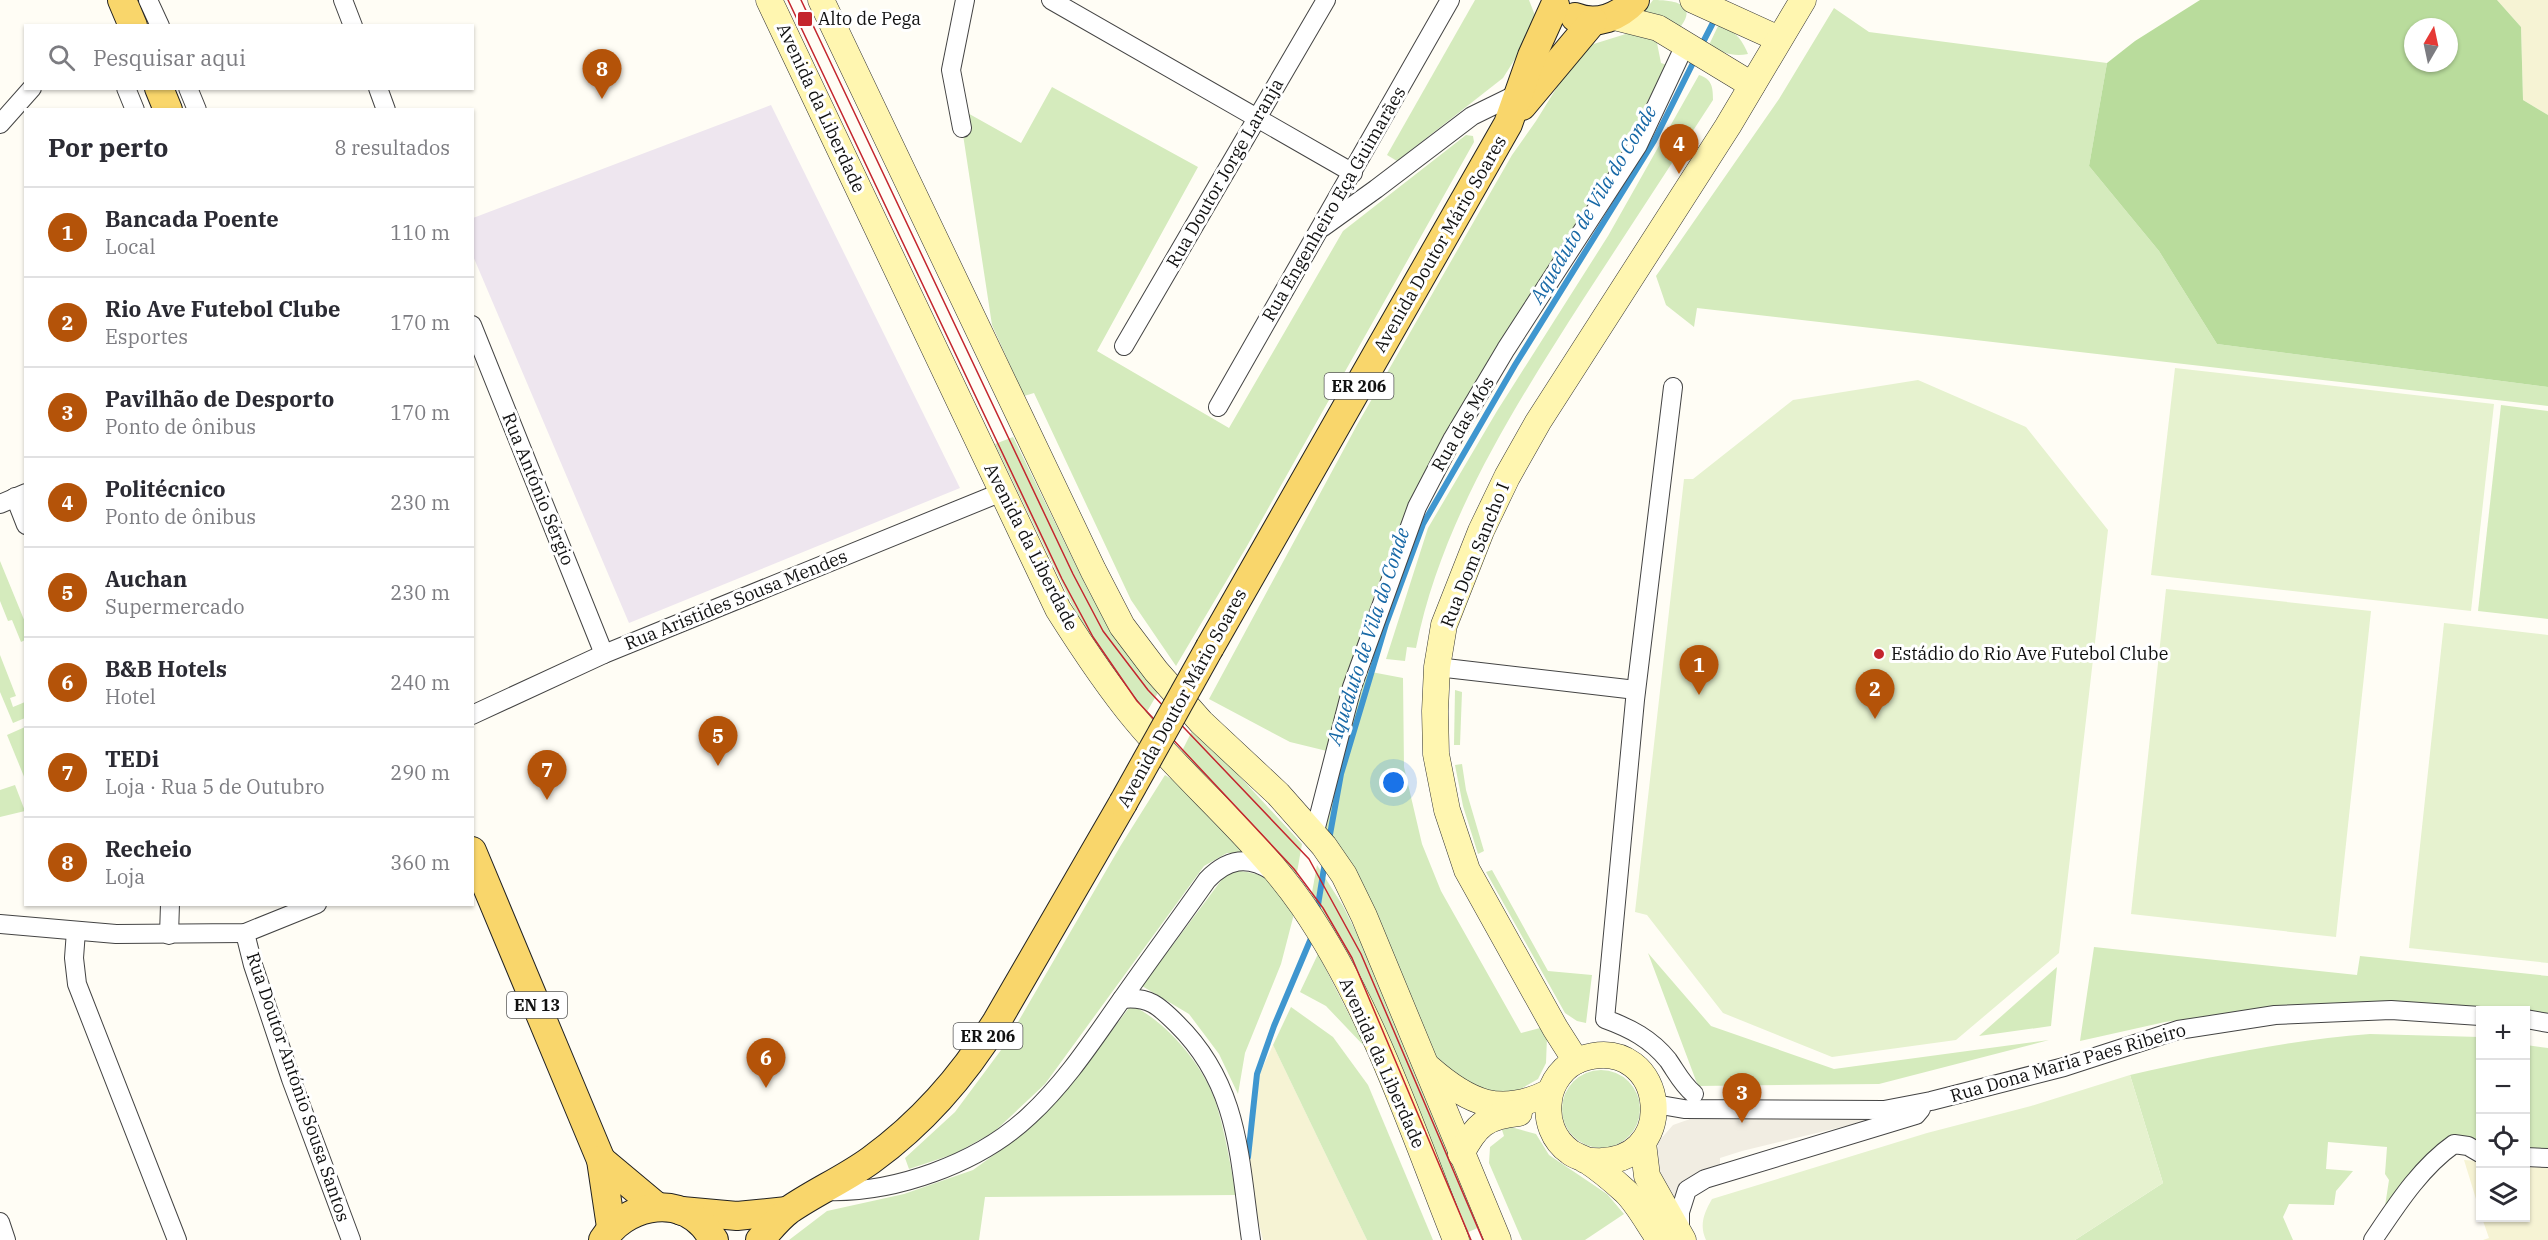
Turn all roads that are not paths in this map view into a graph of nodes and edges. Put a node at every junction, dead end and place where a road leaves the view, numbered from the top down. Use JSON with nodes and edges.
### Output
{"nodes":[{"id":1,"x":122,"y":0,"type":"edge"},
{"id":2,"x":148,"y":0,"type":"edge"},
{"id":3,"x":343,"y":0,"type":"edge"},
{"id":4,"x":770,"y":0,"type":"edge"},
{"id":5,"x":821,"y":0,"type":"edge"},
{"id":6,"x":965,"y":0,"type":"edge"},
{"id":7,"x":1051,"y":0,"type":"edge"},
{"id":8,"x":1326,"y":0,"type":"edge"},
{"id":9,"x":1450,"y":0,"type":"edge"},
{"id":10,"x":1803,"y":0,"type":"edge"},
{"id":11,"x":1700,"y":2,"type":"edge"},
{"id":12,"x":1553,"y":3,"type":"edge"},
{"id":13,"x":1614,"y":12,"type":"edge"},
{"id":14,"x":132,"y":24,"type":"edge"},
{"id":15,"x":158,"y":24,"type":"edge"},
{"id":16,"x":352,"y":24,"type":"edge"},
{"id":17,"x":1779,"y":39,"type":"junction"},
{"id":18,"x":1685,"y":45,"type":"junction"},
{"id":19,"x":1752,"y":85,"type":"junction"},
{"id":20,"x":30,"y":90,"type":"edge"},
{"id":21,"x":127,"y":90,"type":"edge"},
{"id":22,"x":160,"y":90,"type":"edge"},
{"id":23,"x":189,"y":90,"type":"edge"},
{"id":24,"x":379,"y":90,"type":"edge"},
{"id":25,"x":1519,"y":93,"type":"junction"},
{"id":26,"x":134,"y":108,"type":"edge"},
{"id":27,"x":167,"y":108,"type":"edge"},
{"id":28,"x":196,"y":108,"type":"edge"},
{"id":29,"x":385,"y":108,"type":"edge"},
{"id":30,"x":1258,"y":117,"type":"junction"},
{"id":31,"x":0,"y":124,"type":"edge"},
{"id":32,"x":1508,"y":124,"type":"junction"},
{"id":33,"x":962,"y":128,"type":"dead end"},
{"id":34,"x":1353,"y":172,"type":"junction"},
{"id":35,"x":1319,"y":229,"type":"junction"},
{"id":36,"x":474,"y":330,"type":"edge"},
{"id":37,"x":1124,"y":346,"type":"dead end"},
{"id":38,"x":1673,"y":387,"type":"dead end"},
{"id":39,"x":1218,"y":407,"type":"dead end"},
{"id":40,"x":1002,"y":492,"type":"junction"},
{"id":41,"x":14,"y":498,"type":"edge"},
{"id":42,"x":24,"y":520,"type":"edge"},
{"id":43,"x":604,"y":654,"type":"junction"},
{"id":44,"x":1437,"y":667,"type":"junction"},
{"id":45,"x":1636,"y":690,"type":"junction"},
{"id":46,"x":474,"y":714,"type":"edge"},
{"id":47,"x":1314,"y":835,"type":"junction"},
{"id":48,"x":474,"y":855,"type":"edge"},
{"id":49,"x":1281,"y":877,"type":"junction"},
{"id":50,"x":170,"y":906,"type":"edge"},
{"id":51,"x":312,"y":906,"type":"edge"},
{"id":52,"x":0,"y":924,"type":"edge"},
{"id":53,"x":76,"y":931,"type":"junction"},
{"id":54,"x":245,"y":933,"type":"junction"},
{"id":55,"x":169,"y":935,"type":"junction"},
{"id":56,"x":1122,"y":999,"type":"junction"},
{"id":57,"x":2476,"y":1016,"type":"edge"},
{"id":58,"x":2530,"y":1020,"type":"edge"},
{"id":59,"x":2548,"y":1023,"type":"edge"},
{"id":60,"x":1576,"y":1061,"type":"junction"},
{"id":61,"x":1426,"y":1065,"type":"junction"},
{"id":62,"x":1550,"y":1092,"type":"junction"},
{"id":63,"x":1694,"y":1094,"type":"dead end"},
{"id":64,"x":1925,"y":1102,"type":"junction"},
{"id":65,"x":1655,"y":1104,"type":"junction"},
{"id":66,"x":1551,"y":1128,"type":"junction"},
{"id":67,"x":1643,"y":1143,"type":"junction"},
{"id":68,"x":2474,"y":1150,"type":"edge"},
{"id":69,"x":1461,"y":1154,"type":"junction"},
{"id":70,"x":2530,"y":1157,"type":"edge"},
{"id":71,"x":2548,"y":1158,"type":"edge"},
{"id":72,"x":601,"y":1160,"type":"junction"},
{"id":73,"x":1586,"y":1160,"type":"junction"},
{"id":74,"x":822,"y":1191,"type":"junction"},
{"id":75,"x":669,"y":1209,"type":"junction"},
{"id":76,"x":787,"y":1211,"type":"junction"},
{"id":77,"x":0,"y":1222,"type":"edge"},
{"id":78,"x":607,"y":1234,"type":"edge"},
{"id":79,"x":1675,"y":1238,"type":"edge"},
{"id":80,"x":6,"y":1240,"type":"edge"},
{"id":81,"x":177,"y":1240,"type":"edge"},
{"id":82,"x":351,"y":1240,"type":"edge"},
{"id":83,"x":714,"y":1240,"type":"edge"},
{"id":84,"x":760,"y":1240,"type":"edge"},
{"id":85,"x":1251,"y":1240,"type":"edge"},
{"id":86,"x":1456,"y":1240,"type":"edge"},
{"id":87,"x":1498,"y":1240,"type":"edge"},
{"id":88,"x":2373,"y":1240,"type":"edge"}],
"edges":[{"from":1,"to":14,"type":"main road"},
{"from":2,"to":15,"type":"street"},
{"from":3,"to":16,"type":"street"},
{"from":4,"to":40,"type":"street","name":"Avenida da Liberdade"},
{"from":5,"to":47,"type":"street","name":"Avenida da Liberdade"},
{"from":6,"to":33,"type":"street"},
{"from":7,"to":30,"type":"street"},
{"from":8,"to":30,"type":"street","name":"Rua Doutor Jorge Laranja"},
{"from":9,"to":34,"type":"street","name":"Rua Engenheiro Eça Guimarães"},
{"from":10,"to":17,"type":"street","name":"Rua Dom Sancho I"},
{"from":11,"to":17,"type":"street"},
{"from":12,"to":13,"type":"main road","number":"ER 206"},
{"from":12,"to":25,"type":"main road","name":"Avenida Doutor Mário Soares","number":"ER 206"},
{"from":13,"to":18,"type":"street"},
{"from":13,"to":32,"type":"main road","name":"Avenida Doutor Mário Soares","number":"ER 206"},
{"from":17,"to":19,"type":"street","name":"Rua Dom Sancho I"},
{"from":18,"to":19,"type":"street"},
{"from":18,"to":47,"type":"street","name":"Rua das Mós"},
{"from":19,"to":44,"type":"street","name":"Rua Dom Sancho I"},
{"from":20,"to":31,"type":"street"},
{"from":21,"to":26,"type":"street"},
{"from":22,"to":27,"type":"main road"},
{"from":23,"to":28,"type":"street"},
{"from":24,"to":29,"type":"street"},
{"from":25,"to":32,"type":"main road","name":"Avenida Doutor Mário Soares","number":"ER 206"},
{"from":25,"to":35,"type":"street"},
{"from":30,"to":34,"type":"street"},
{"from":30,"to":37,"type":"street","name":"Rua Doutor Jorge Laranja"},
{"from":32,"to":74,"type":"main road","name":"Avenida Doutor Mário Soares","number":"ER 206","bridge":true},
{"from":34,"to":35,"type":"street","name":"Rua Engenheiro Eça Guimarães"},
{"from":35,"to":39,"type":"street","name":"Rua Engenheiro Eça Guimarães"},
{"from":36,"to":43,"type":"street","name":"Rua António Sérgio"},
{"from":38,"to":45,"type":"street"},
{"from":40,"to":43,"type":"street","name":"Rua Aristides Sousa Mendes"},
{"from":40,"to":49,"type":"street","name":"Avenida da Liberdade"},
{"from":41,"to":42,"type":"street"},
{"from":43,"to":46,"type":"street","name":"Rua Aristides Sousa Mendes"},
{"from":44,"to":45,"type":"street"},
{"from":44,"to":60,"type":"street","name":"Rua Dom Sancho I"},
{"from":45,"to":63,"type":"street"},
{"from":47,"to":61,"type":"street","name":"Avenida da Liberdade"},
{"from":48,"to":72,"type":"main road","number":"EN 13"},
{"from":49,"to":56,"type":"street"},
{"from":49,"to":86,"type":"street","name":"Avenida da Liberdade"},
{"from":50,"to":55,"type":"street"},
{"from":51,"to":54,"type":"street"},
{"from":52,"to":53,"type":"street"},
{"from":53,"to":55,"type":"street"},
{"from":53,"to":81,"type":"street"},
{"from":54,"to":55,"type":"street"},
{"from":54,"to":82,"type":"street","name":"Rua Doutor António Sousa Santos"},
{"from":56,"to":74,"type":"street"},
{"from":56,"to":85,"type":"street"},
{"from":57,"to":64,"type":"street","name":"Rua Dona Maria Paes Ribeiro"},
{"from":58,"to":59,"type":"street"},
{"from":60,"to":62,"type":"street"},
{"from":60,"to":65,"type":"street"},
{"from":61,"to":62,"type":"street"},
{"from":61,"to":69,"type":"street","name":"Avenida da Liberdade"},
{"from":62,"to":66,"type":"street"},
{"from":64,"to":65,"type":"street","name":"Rua Dona Maria Paes Ribeiro"},
{"from":64,"to":79,"type":"street"},
{"from":65,"to":67,"type":"street"},
{"from":66,"to":69,"type":"street"},
{"from":66,"to":73,"type":"street"},
{"from":67,"to":73,"type":"street"},
{"from":67,"to":79,"type":"street"},
{"from":68,"to":88,"type":"street"},
{"from":69,"to":87,"type":"street","name":"Avenida da Liberdade"},
{"from":70,"to":71,"type":"street"},
{"from":72,"to":75,"type":"main road","number":"EN 13"},
{"from":72,"to":78,"type":"main road","number":"EN 13"},
{"from":73,"to":79,"type":"street"},
{"from":74,"to":76,"type":"main road","name":"Avenida Doutor Mário Soares","number":"ER 206"},
{"from":75,"to":76,"type":"main road","name":"Avenida Doutor Mário Soares","number":"ER 206"},
{"from":75,"to":78,"type":"main road","number":"EN 13"},
{"from":75,"to":83,"type":"main road","number":"EN 13"},
{"from":76,"to":84,"type":"main road","name":"Avenida Doutor Mário Soares","number":"ER 206"},
{"from":77,"to":80,"type":"street"}]}
